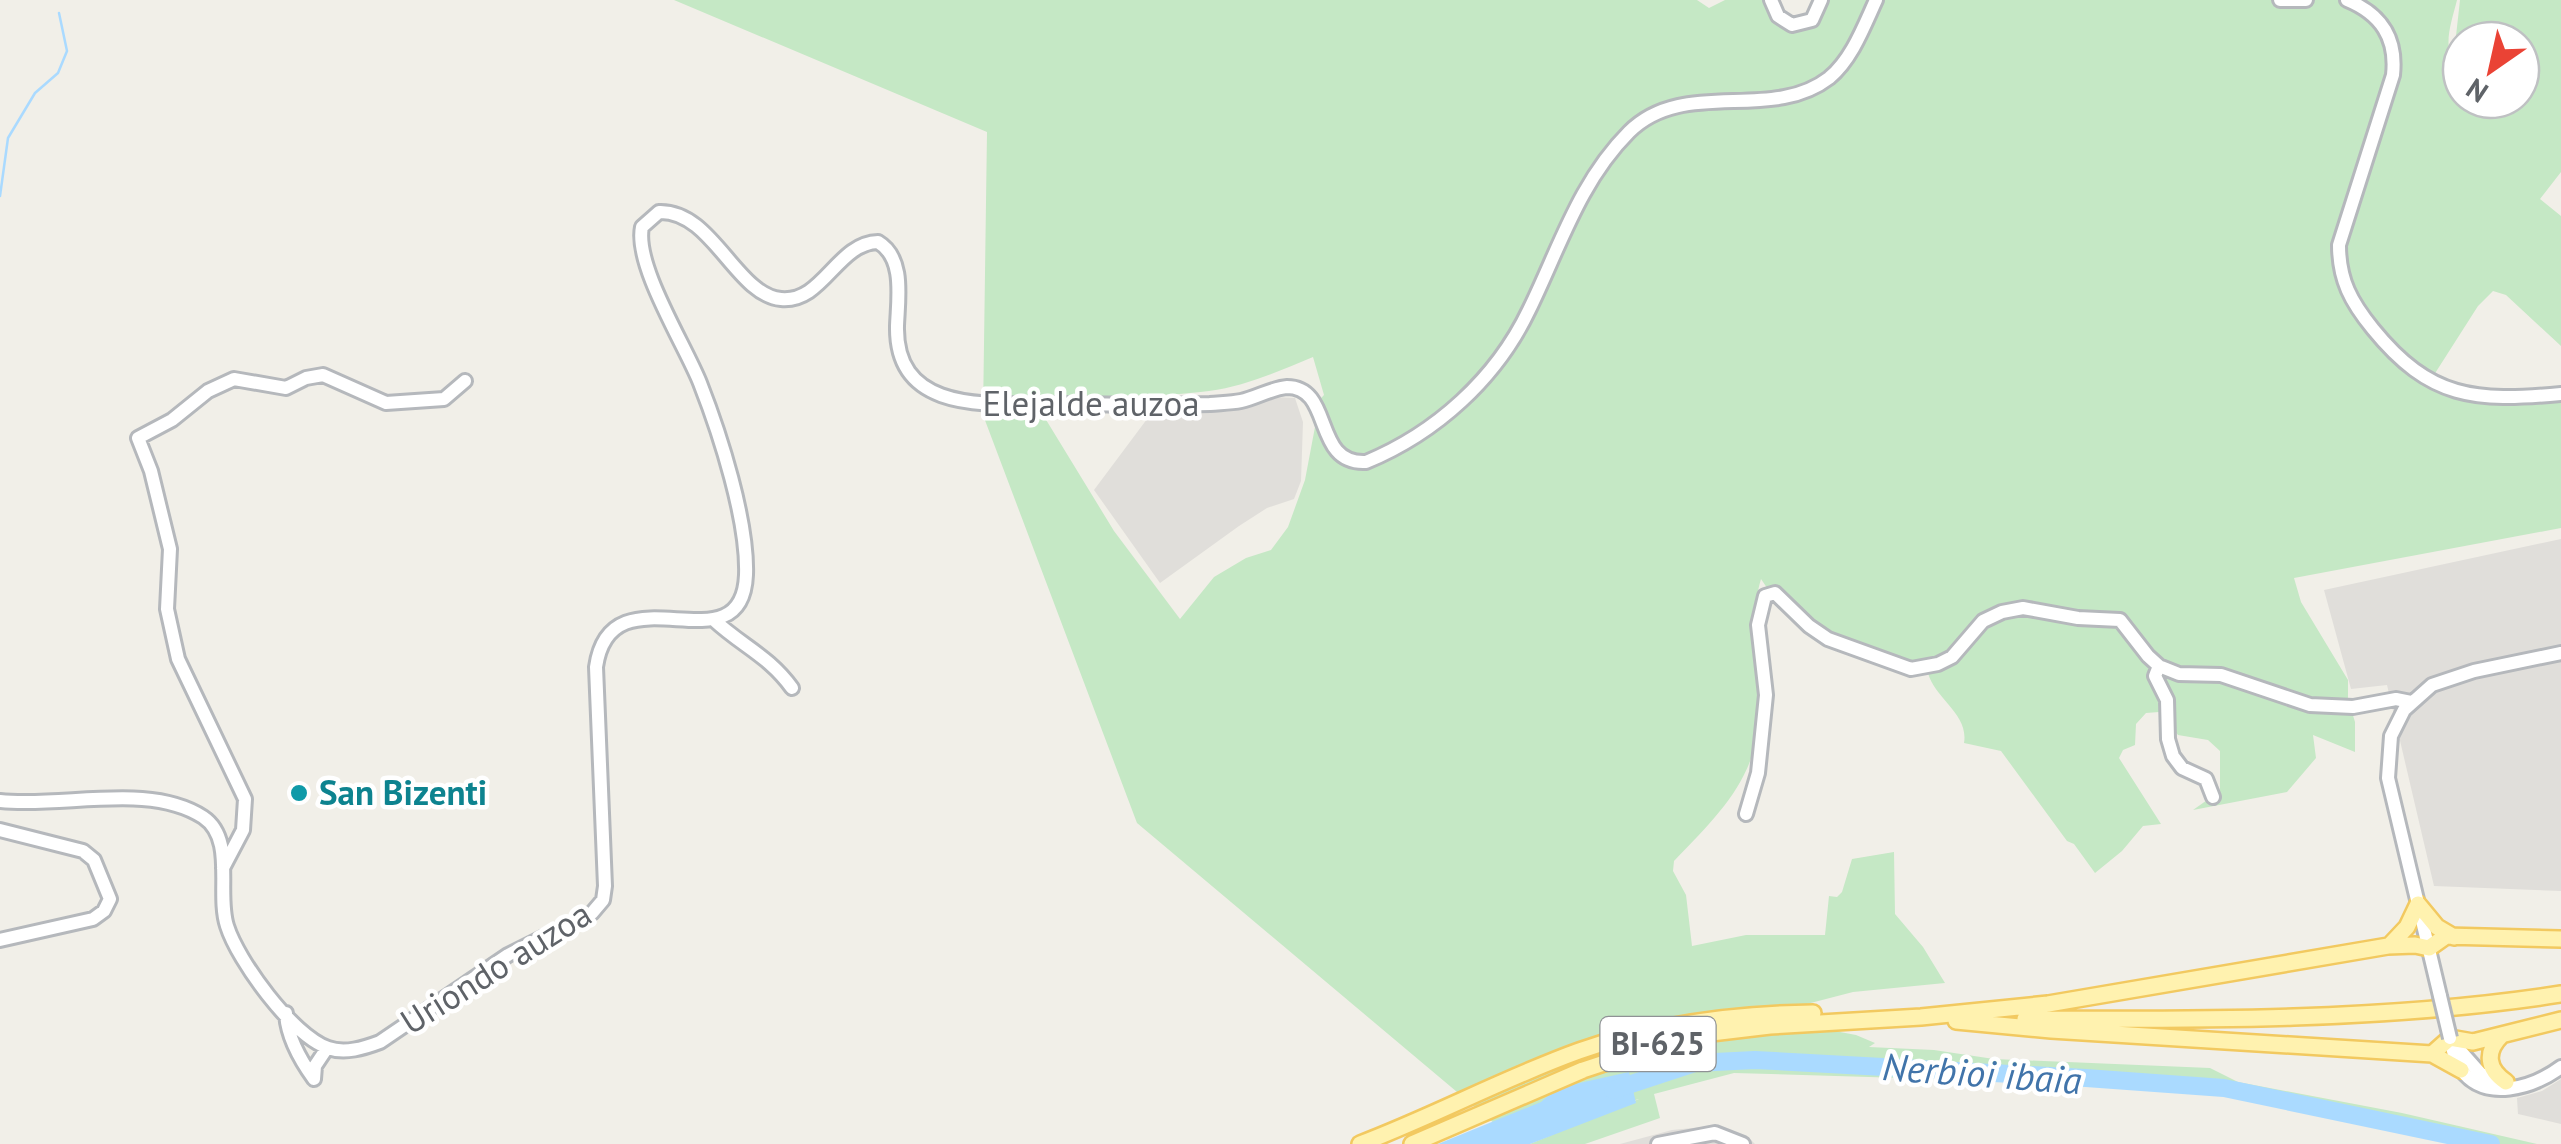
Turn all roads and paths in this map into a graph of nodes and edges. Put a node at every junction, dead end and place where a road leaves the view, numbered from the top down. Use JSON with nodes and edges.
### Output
{"nodes":[{"id":1,"x":1772,"y":0,"type":"edge"},
{"id":2,"x":1821,"y":0,"type":"edge"},
{"id":3,"x":1876,"y":0,"type":"edge"},
{"id":4,"x":2280,"y":0,"type":"edge"},
{"id":5,"x":2306,"y":0,"type":"edge"},
{"id":6,"x":2347,"y":0,"type":"edge"},
{"id":7,"x":466,"y":381,"type":"dead end"},
{"id":8,"x":2561,"y":394,"type":"edge"},
{"id":9,"x":714,"y":620,"type":"junction"},
{"id":10,"x":2561,"y":653,"type":"edge"},
{"id":11,"x":2159,"y":666,"type":"junction"},
{"id":12,"x":792,"y":688,"type":"dead end"},
{"id":13,"x":2411,"y":702,"type":"junction"},
{"id":14,"x":2213,"y":797,"type":"dead end"},
{"id":15,"x":0,"y":801,"type":"edge"},
{"id":16,"x":1746,"y":814,"type":"dead end"},
{"id":17,"x":0,"y":830,"type":"edge"},
{"id":18,"x":222,"y":870,"type":"junction"},
{"id":19,"x":2418,"y":904,"type":"junction"},
{"id":20,"x":2454,"y":937,"type":"junction"},
{"id":21,"x":2561,"y":939,"type":"edge"},
{"id":22,"x":0,"y":940,"type":"edge"},
{"id":23,"x":2388,"y":946,"type":"junction"},
{"id":24,"x":2429,"y":948,"type":"junction"},
{"id":25,"x":2561,"y":994,"type":"edge"},
{"id":26,"x":286,"y":1013,"type":"junction"},
{"id":27,"x":1922,"y":1018,"type":"junction"},
{"id":28,"x":2561,"y":1020,"type":"edge"},
{"id":29,"x":2500,"y":1036,"type":"junction"},
{"id":30,"x":2450,"y":1038,"type":"junction"},
{"id":31,"x":327,"y":1048,"type":"junction"},
{"id":32,"x":2432,"y":1054,"type":"junction"},
{"id":33,"x":2561,"y":1066,"type":"edge"},
{"id":34,"x":2461,"y":1070,"type":"junction"},
{"id":35,"x":2506,"y":1082,"type":"junction"},
{"id":36,"x":1360,"y":1144,"type":"edge"},
{"id":37,"x":1412,"y":1144,"type":"edge"},
{"id":38,"x":1658,"y":1144,"type":"edge"},
{"id":39,"x":1743,"y":1144,"type":"edge"}],
"edges":[{"from":1,"to":2,"type":"street"},
{"from":3,"to":9,"type":"street","name":"Elejalde auzoa"},
{"from":4,"to":5,"type":"street"},
{"from":6,"to":8,"type":"street"},
{"from":7,"to":18,"type":"street"},
{"from":9,"to":12,"type":"street"},
{"from":9,"to":31,"type":"street","name":"Uriondo auzoa"},
{"from":10,"to":13,"type":"street"},
{"from":11,"to":13,"type":"street"},
{"from":11,"to":14,"type":"street"},
{"from":11,"to":16,"type":"street"},
{"from":13,"to":19,"type":"street"},
{"from":15,"to":18,"type":"street"},
{"from":17,"to":22,"type":"street"},
{"from":18,"to":26,"type":"street"},
{"from":19,"to":20,"type":"main road"},
{"from":19,"to":23,"type":"main road"},
{"from":19,"to":24,"type":"street"},
{"from":20,"to":21,"type":"main road"},
{"from":20,"to":24,"type":"main road"},
{"from":23,"to":24,"type":"main road"},
{"from":23,"to":27,"type":"main road"},
{"from":24,"to":30,"type":"street","bridge":true},
{"from":25,"to":27,"type":"main road","number":"BI-625"},
{"from":26,"to":31,"type":"street"},
{"from":26,"to":31,"type":"street"},
{"from":27,"to":32,"type":"main road"},
{"from":27,"to":36,"type":"main road","number":"BI-625"},
{"from":27,"to":37,"type":"main road","number":"BI-625"},
{"from":28,"to":29,"type":"main road"},
{"from":29,"to":30,"type":"main road"},
{"from":29,"to":35,"type":"main road"},
{"from":30,"to":32,"type":"main road"},
{"from":30,"to":34,"type":"street"},
{"from":30,"to":35,"type":"street"},
{"from":32,"to":34,"type":"main road"},
{"from":33,"to":34,"type":"street"},
{"from":33,"to":35,"type":"street"},
{"from":38,"to":39,"type":"street"}]}
